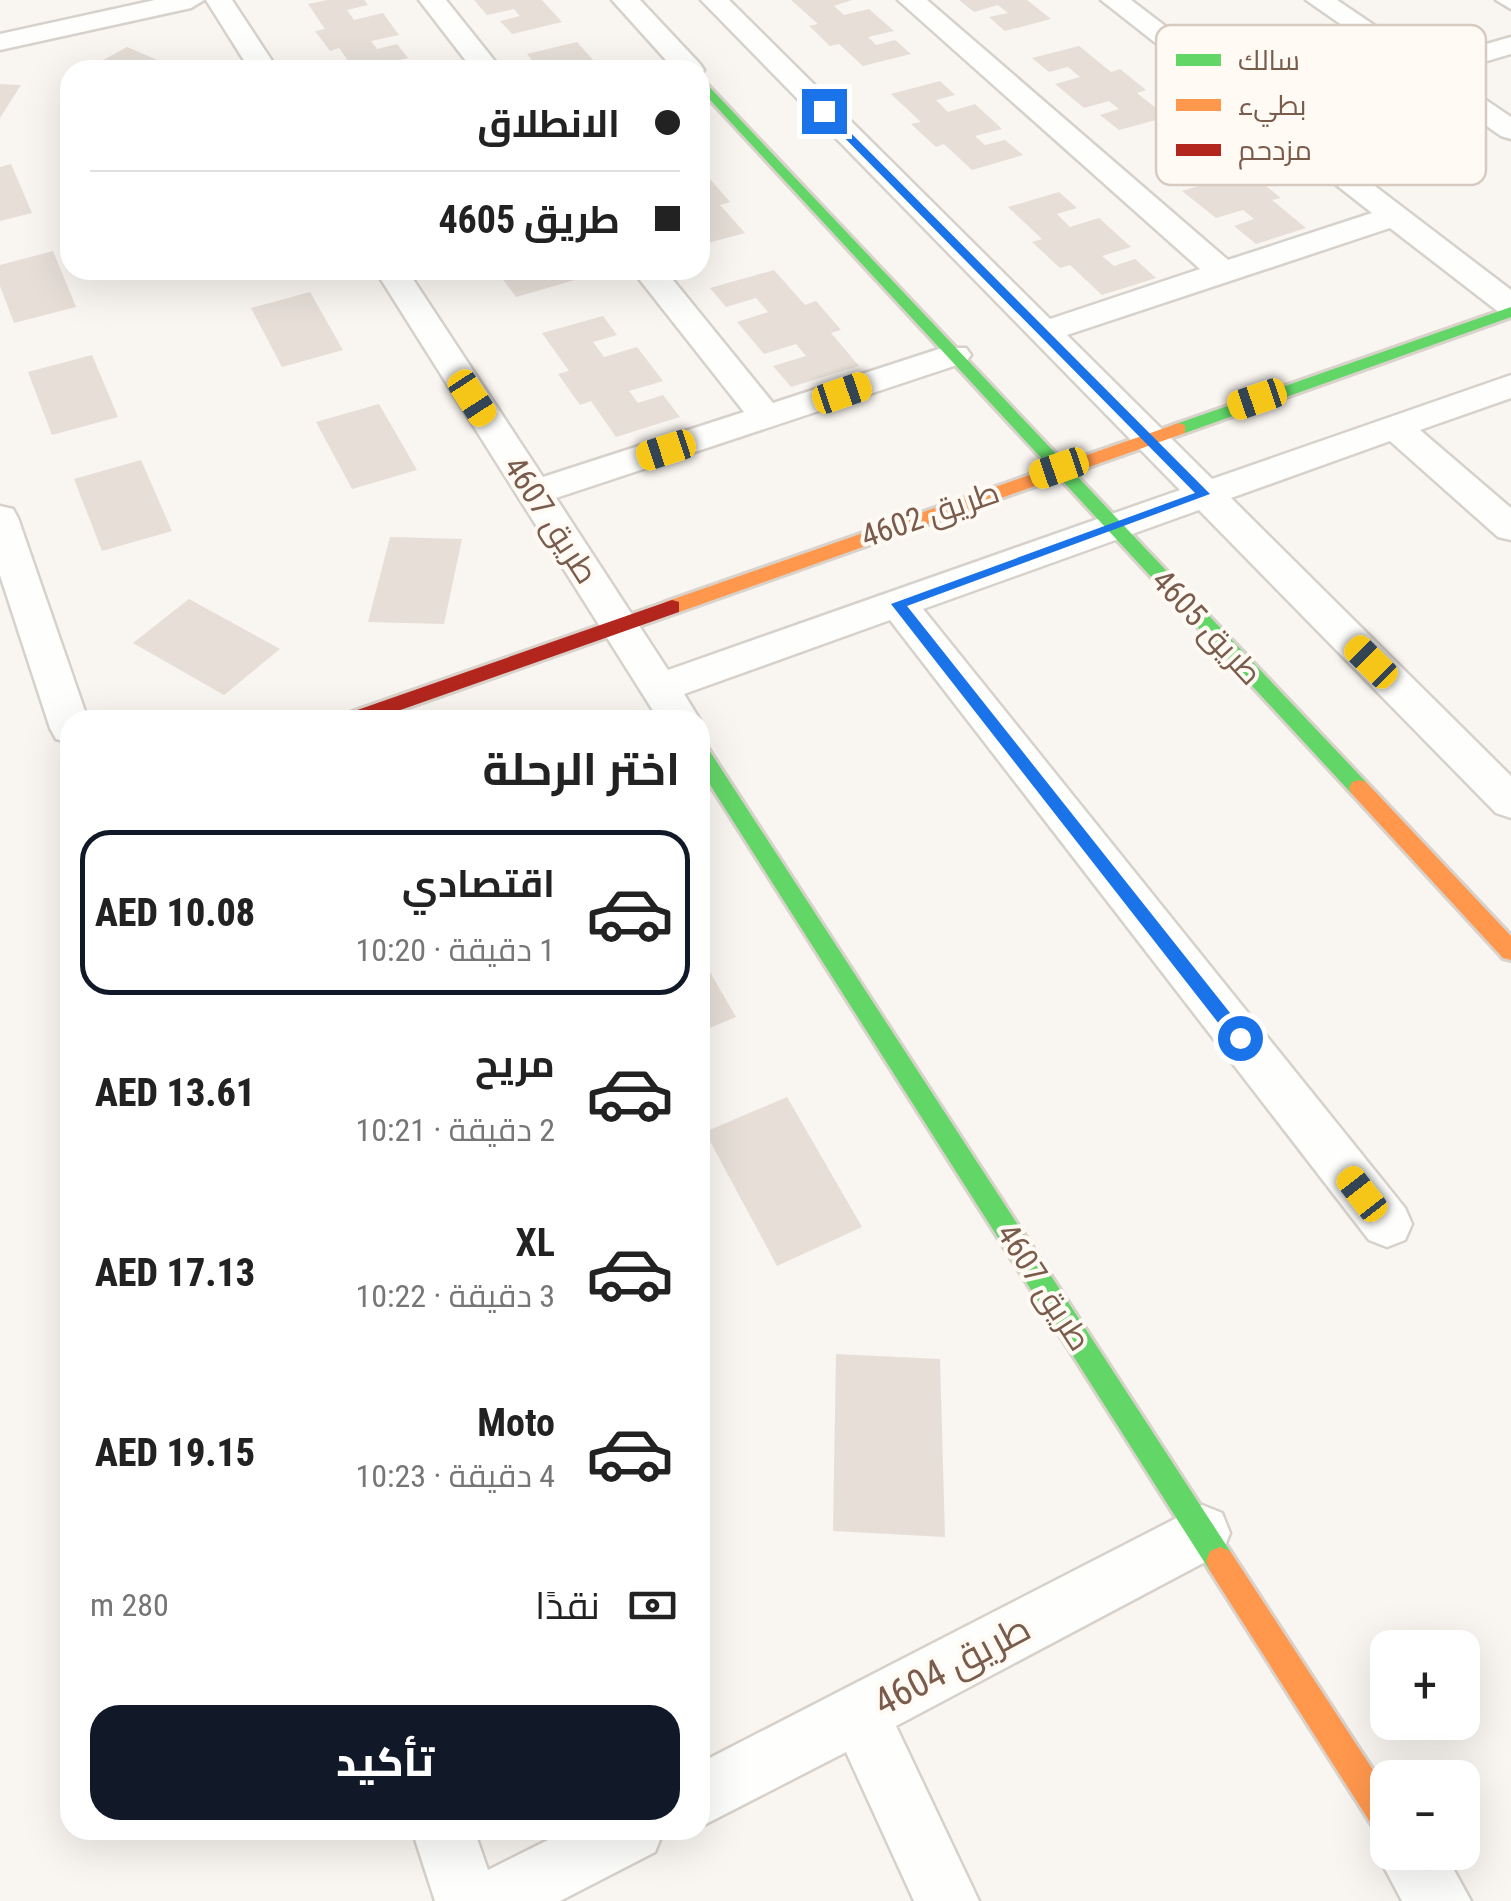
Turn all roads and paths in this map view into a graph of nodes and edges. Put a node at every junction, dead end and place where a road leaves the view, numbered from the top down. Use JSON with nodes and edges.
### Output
{"nodes":[{"id":1,"x":192,"y":0,"type":"edge"},
{"id":2,"x":219,"y":0,"type":"edge"},
{"id":3,"x":432,"y":0,"type":"edge"},
{"id":4,"x":625,"y":0,"type":"edge"},
{"id":5,"x":714,"y":0,"type":"edge"},
{"id":6,"x":911,"y":0,"type":"edge"},
{"id":7,"x":1114,"y":0,"type":"edge"},
{"id":8,"x":1319,"y":0,"type":"edge"},
{"id":9,"x":1356,"y":25,"type":"edge"},
{"id":10,"x":1156,"y":32,"type":"edge"},
{"id":11,"x":0,"y":42,"type":"edge"},
{"id":12,"x":1511,"y":45,"type":"edge"},
{"id":13,"x":1486,"y":52,"type":"edge"},
{"id":14,"x":258,"y":60,"type":"edge"},
{"id":15,"x":480,"y":60,"type":"edge"},
{"id":16,"x":681,"y":60,"type":"edge"},
{"id":17,"x":710,"y":92,"type":"edge"},
{"id":18,"x":1486,"y":113,"type":"edge"},
{"id":19,"x":1511,"y":130,"type":"edge"},
{"id":20,"x":1354,"y":185,"type":"edge"},
{"id":21,"x":1394,"y":216,"type":"junction"},
{"id":22,"x":1221,"y":271,"type":"junction"},
{"id":23,"x":397,"y":280,"type":"edge"},
{"id":24,"x":656,"y":280,"type":"edge"},
{"id":25,"x":1511,"y":309,"type":"edge"},
{"id":26,"x":1043,"y":332,"type":"junction"},
{"id":27,"x":954,"y":355,"type":"junction"},
{"id":28,"x":1511,"y":386,"type":"edge"},
{"id":29,"x":766,"y":418,"type":"junction"},
{"id":30,"x":1394,"y":426,"type":"junction"},
{"id":31,"x":1148,"y":436,"type":"junction"},
{"id":32,"x":1059,"y":468,"type":"junction"},
{"id":33,"x":533,"y":493,"type":"junction"},
{"id":34,"x":1204,"y":494,"type":"junction"},
{"id":35,"x":0,"y":518,"type":"edge"},
{"id":36,"x":1114,"y":527,"type":"junction"},
{"id":37,"x":1511,"y":528,"type":"edge"},
{"id":38,"x":898,"y":604,"type":"junction"},
{"id":39,"x":618,"y":624,"type":"junction"},
{"id":40,"x":659,"y":688,"type":"junction"},
{"id":41,"x":64,"y":710,"type":"edge"},
{"id":42,"x":378,"y":710,"type":"edge"},
{"id":43,"x":673,"y":710,"type":"edge"},
{"id":44,"x":710,"y":768,"type":"edge"},
{"id":45,"x":1511,"y":802,"type":"edge"},
{"id":46,"x":1511,"y":952,"type":"edge"},
{"id":47,"x":1386,"y":1224,"type":"dead end"},
{"id":48,"x":1202,"y":1532,"type":"junction"},
{"id":49,"x":859,"y":1714,"type":"junction"},
{"id":50,"x":710,"y":1791,"type":"edge"},
{"id":51,"x":1370,"y":1794,"type":"edge"},
{"id":52,"x":446,"y":1840,"type":"edge"},
{"id":53,"x":613,"y":1840,"type":"edge"},
{"id":54,"x":1418,"y":1870,"type":"edge"},
{"id":55,"x":467,"y":1901,"type":"edge"},
{"id":56,"x":494,"y":1901,"type":"edge"},
{"id":57,"x":947,"y":1901,"type":"edge"},
{"id":58,"x":1438,"y":1901,"type":"edge"}],
"edges":[{"from":1,"to":11,"type":"street"},
{"from":2,"to":14,"type":"street"},
{"from":3,"to":15,"type":"street"},
{"from":4,"to":16,"type":"street"},
{"from":5,"to":26,"type":"street"},
{"from":6,"to":22,"type":"street"},
{"from":7,"to":10,"type":"street"},
{"from":8,"to":9,"type":"street"},
{"from":12,"to":13,"type":"street"},
{"from":17,"to":27,"type":"street","name":"طريق 4605"},
{"from":18,"to":19,"type":"street"},
{"from":20,"to":21,"type":"street"},
{"from":21,"to":22,"type":"street"},
{"from":21,"to":25,"type":"street"},
{"from":22,"to":26,"type":"street"},
{"from":23,"to":33,"type":"street","name":"طريق 4607"},
{"from":24,"to":29,"type":"street"},
{"from":25,"to":31,"type":"street","name":"طريق 4602"},
{"from":26,"to":31,"type":"street"},
{"from":27,"to":29,"type":"street"},
{"from":27,"to":32,"type":"street","name":"طريق 4605"},
{"from":28,"to":30,"type":"street"},
{"from":29,"to":33,"type":"street"},
{"from":30,"to":34,"type":"street"},
{"from":30,"to":37,"type":"street"},
{"from":31,"to":32,"type":"street","name":"طريق 4602"},
{"from":31,"to":34,"type":"street"},
{"from":32,"to":36,"type":"street","name":"طريق 4605"},
{"from":32,"to":39,"type":"street","name":"طريق 4602"},
{"from":33,"to":39,"type":"street","name":"طريق 4607"},
{"from":34,"to":36,"type":"street"},
{"from":34,"to":45,"type":"street"},
{"from":35,"to":41,"type":"street"},
{"from":36,"to":38,"type":"street"},
{"from":36,"to":46,"type":"street","name":"طريق 4605"},
{"from":38,"to":40,"type":"street"},
{"from":38,"to":47,"type":"street"},
{"from":39,"to":40,"type":"street","name":"طريق 4607"},
{"from":39,"to":42,"type":"street","name":"طريق 4602"},
{"from":40,"to":43,"type":"street","name":"طريق 4607"},
{"from":44,"to":48,"type":"street","name":"طريق 4607"},
{"from":48,"to":49,"type":"street","name":"طريق 4604"},
{"from":48,"to":51,"type":"street","name":"طريق 4607"},
{"from":49,"to":50,"type":"street","name":"طريق 4604"},
{"from":49,"to":57,"type":"street"},
{"from":52,"to":55,"type":"street"},
{"from":53,"to":56,"type":"street"},
{"from":54,"to":58,"type":"street"}]}
